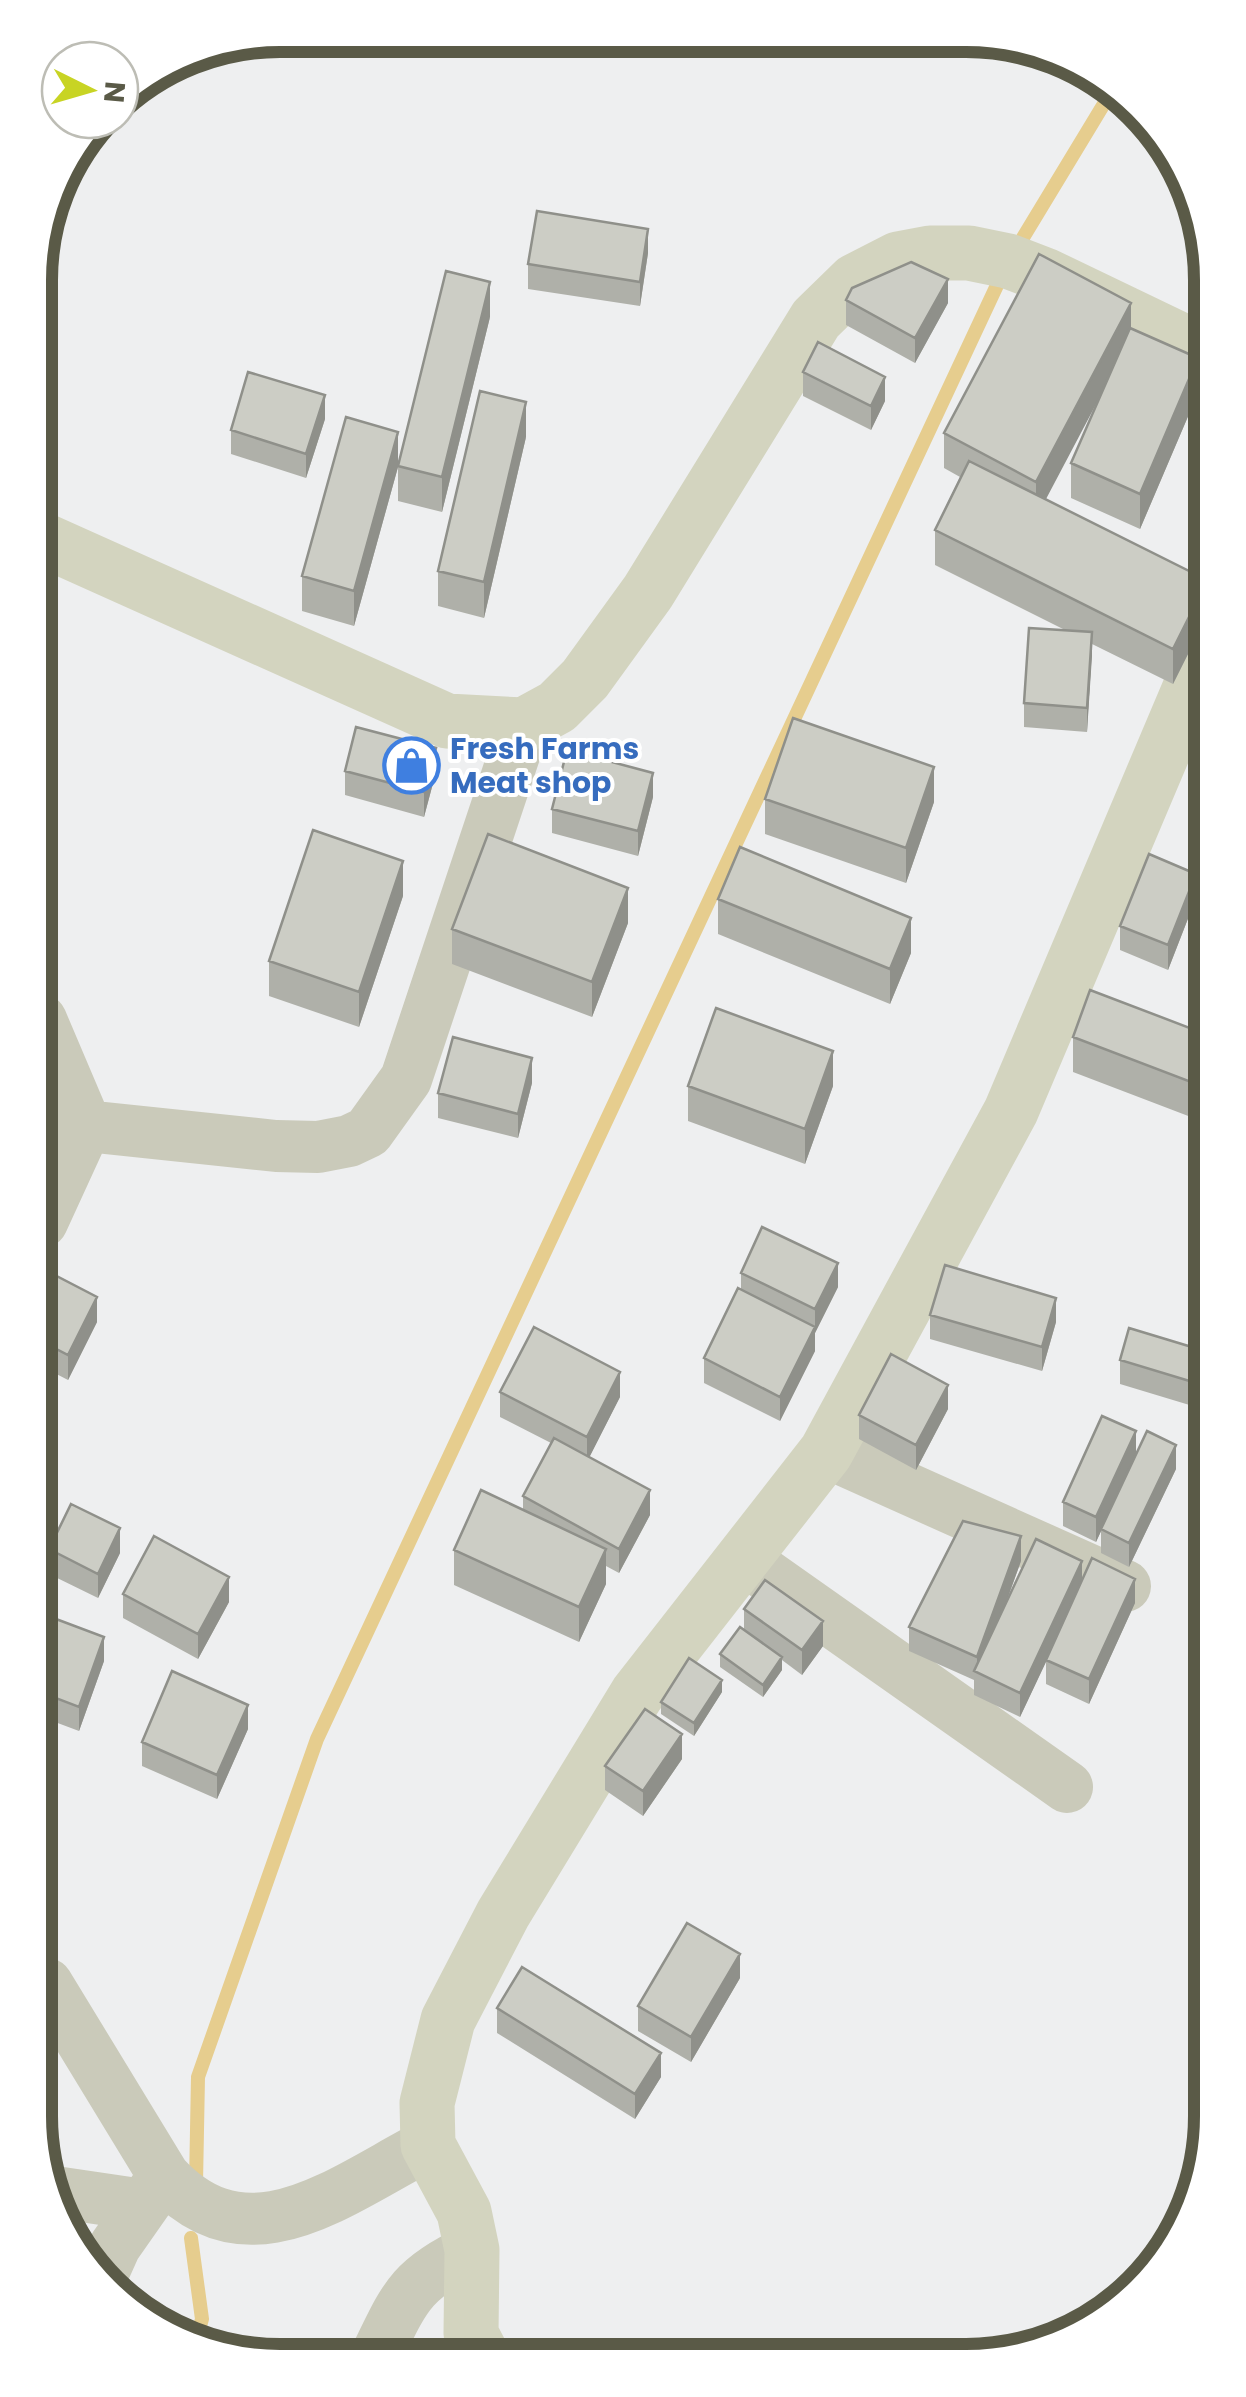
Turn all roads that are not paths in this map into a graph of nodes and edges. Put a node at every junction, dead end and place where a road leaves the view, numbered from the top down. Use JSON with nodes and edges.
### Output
{"nodes":[{"id":1,"x":1194,"y":346,"type":"edge"},
{"id":2,"x":52,"y":544,"type":"edge"},
{"id":3,"x":1194,"y":679,"type":"edge"},
{"id":4,"x":524,"y":726,"type":"junction"},
{"id":5,"x":52,"y":1046,"type":"edge"},
{"id":6,"x":86,"y":1126,"type":"junction"},
{"id":7,"x":52,"y":1200,"type":"edge"},
{"id":8,"x":826,"y":1452,"type":"junction"},
{"id":9,"x":742,"y":1558,"type":"junction"},
{"id":10,"x":1125,"y":1586,"type":"edge"},
{"id":11,"x":1067,"y":1787,"type":"dead end"},
{"id":12,"x":52,"y":1994,"type":"edge"},
{"id":13,"x":428,"y":2145,"type":"junction"},
{"id":14,"x":65,"y":2190,"type":"edge"},
{"id":15,"x":154,"y":2191,"type":"junction"},
{"id":16,"x":472,"y":2250,"type":"junction"},
{"id":17,"x":108,"y":2266,"type":"edge"},
{"id":18,"x":382,"y":2344,"type":"edge"},
{"id":19,"x":476,"y":2344,"type":"edge"}],
"edges":[{"from":1,"to":4,"type":"street"},
{"from":2,"to":4,"type":"street"},
{"from":3,"to":8,"type":"street"},
{"from":4,"to":6,"type":"street"},
{"from":5,"to":6,"type":"street"},
{"from":6,"to":7,"type":"street"},
{"from":8,"to":9,"type":"street"},
{"from":8,"to":10,"type":"street"},
{"from":9,"to":11,"type":"street"},
{"from":9,"to":13,"type":"street"},
{"from":12,"to":15,"type":"street"},
{"from":13,"to":15,"type":"street"},
{"from":13,"to":16,"type":"street"},
{"from":14,"to":15,"type":"street"},
{"from":15,"to":17,"type":"street"},
{"from":16,"to":18,"type":"street"},
{"from":16,"to":19,"type":"street"}]}
